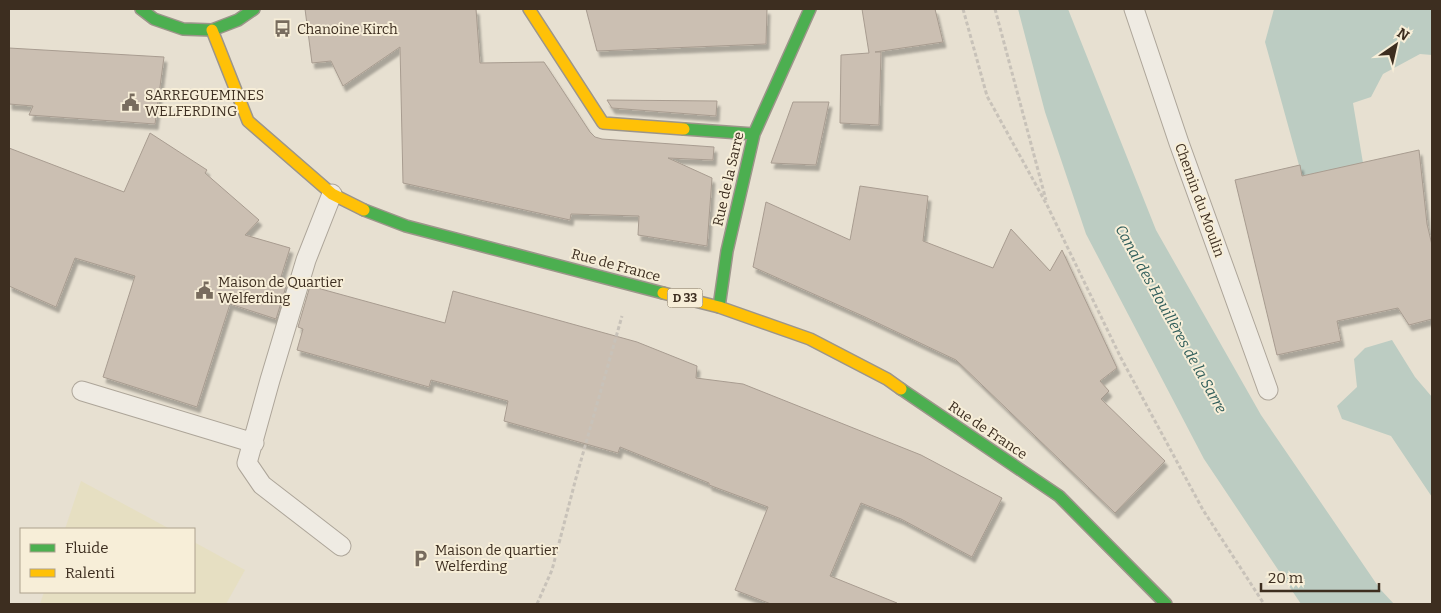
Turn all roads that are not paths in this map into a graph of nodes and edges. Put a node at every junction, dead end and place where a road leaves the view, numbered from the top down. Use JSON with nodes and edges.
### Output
{"nodes":[{"id":1,"x":142,"y":9,"type":"edge"},
{"id":2,"x":254,"y":9,"type":"edge"},
{"id":3,"x":529,"y":9,"type":"edge"},
{"id":4,"x":810,"y":9,"type":"edge"},
{"id":5,"x":1134,"y":9,"type":"edge"},
{"id":6,"x":212,"y":30,"type":"junction"},
{"id":7,"x":754,"y":134,"type":"junction"},
{"id":8,"x":332,"y":194,"type":"junction"},
{"id":9,"x":719,"y":307,"type":"junction"},
{"id":10,"x":1268,"y":390,"type":"dead end"},
{"id":11,"x":82,"y":391,"type":"dead end"},
{"id":12,"x":254,"y":443,"type":"junction"},
{"id":13,"x":340,"y":546,"type":"dead end"},
{"id":14,"x":1166,"y":604,"type":"edge"}],
"edges":[{"from":1,"to":6,"type":"main road"},
{"from":2,"to":6,"type":"main road"},
{"from":3,"to":7,"type":"main road"},
{"from":4,"to":7,"type":"main road","name":"Rue de la Sarre"},
{"from":5,"to":10,"type":"lane","name":"Chemin du Moulin"},
{"from":6,"to":8,"type":"main road","name":"Rue de France","number":"D 33"},
{"from":7,"to":9,"type":"main road","name":"Rue de la Sarre"},
{"from":8,"to":9,"type":"main road","name":"Rue de France","number":"D 33"},
{"from":8,"to":12,"type":"lane"},
{"from":9,"to":14,"type":"main road","name":"Rue de France","number":"D 33"},
{"from":11,"to":12,"type":"lane"},
{"from":12,"to":13,"type":"lane"}]}
